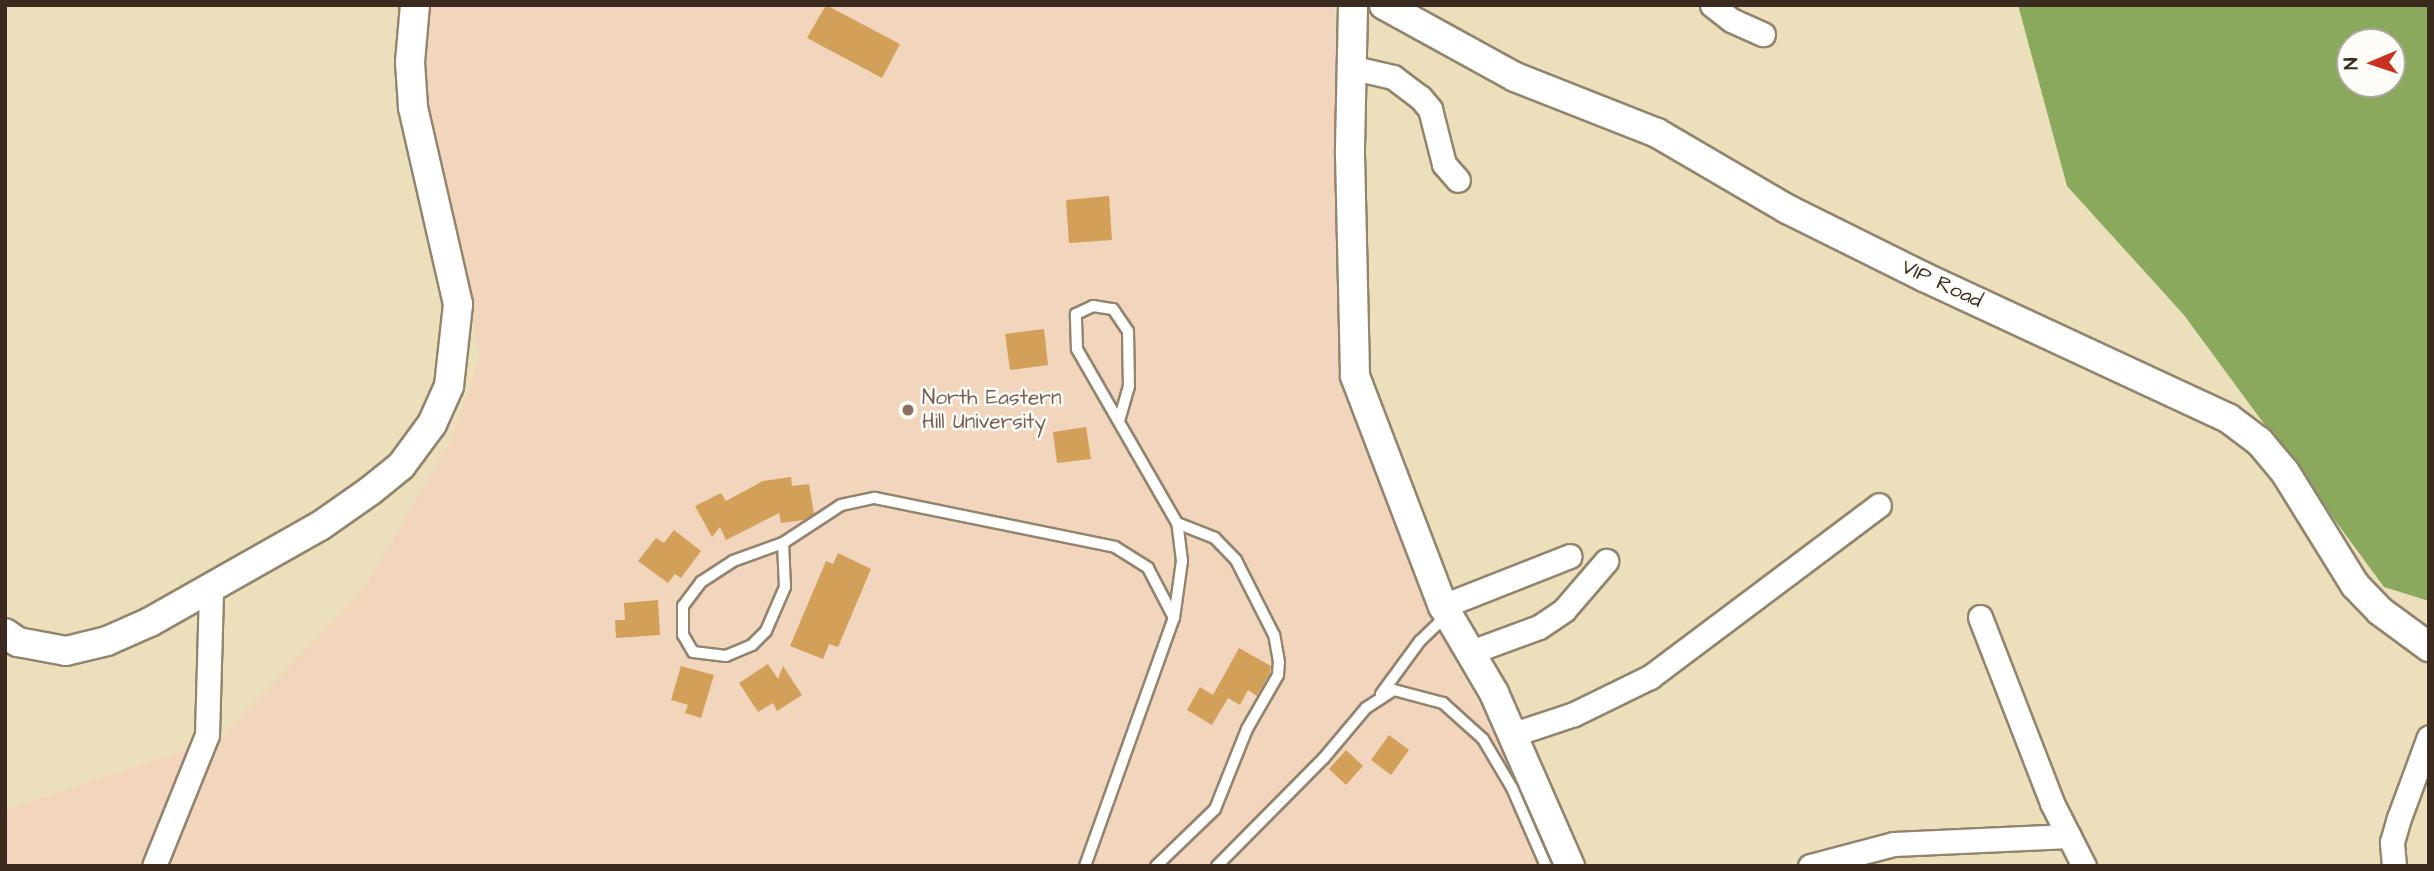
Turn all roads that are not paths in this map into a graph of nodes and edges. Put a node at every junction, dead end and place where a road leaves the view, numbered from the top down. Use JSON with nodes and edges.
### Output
{"nodes":[{"id":1,"x":415,"y":5,"type":"edge"},
{"id":2,"x":1353,"y":5,"type":"edge"},
{"id":3,"x":1712,"y":5,"type":"edge"},
{"id":4,"x":1390,"y":6,"type":"edge"},
{"id":5,"x":1763,"y":34,"type":"dead end"},
{"id":6,"x":1354,"y":68,"type":"junction"},
{"id":7,"x":1458,"y":180,"type":"dead end"},
{"id":8,"x":1119,"y":421,"type":"junction"},
{"id":9,"x":1879,"y":505,"type":"dead end"},
{"id":10,"x":1177,"y":523,"type":"junction"},
{"id":11,"x":783,"y":543,"type":"junction"},
{"id":12,"x":1570,"y":556,"type":"dead end"},
{"id":13,"x":1606,"y":561,"type":"dead end"},
{"id":14,"x":211,"y":590,"type":"junction"},
{"id":15,"x":1446,"y":610,"type":"junction"},
{"id":16,"x":1980,"y":617,"type":"dead end"},
{"id":17,"x":1174,"y":618,"type":"junction"},
{"id":18,"x":5,"y":633,"type":"edge"},
{"id":19,"x":2429,"y":647,"type":"edge"},
{"id":20,"x":1471,"y":652,"type":"junction"},
{"id":21,"x":1380,"y":696,"type":"junction"},
{"id":22,"x":1514,"y":734,"type":"junction"},
{"id":23,"x":2429,"y":737,"type":"edge"},
{"id":24,"x":2068,"y":836,"type":"junction"},
{"id":25,"x":154,"y":866,"type":"edge"},
{"id":26,"x":1085,"y":866,"type":"edge"},
{"id":27,"x":1156,"y":866,"type":"edge"},
{"id":28,"x":1217,"y":866,"type":"edge"},
{"id":29,"x":1546,"y":866,"type":"edge"},
{"id":30,"x":1570,"y":866,"type":"edge"},
{"id":31,"x":1810,"y":866,"type":"edge"},
{"id":32,"x":2084,"y":866,"type":"edge"},
{"id":33,"x":2394,"y":866,"type":"edge"}],
"edges":[{"from":1,"to":14,"type":"street"},
{"from":2,"to":6,"type":"street"},
{"from":3,"to":5,"type":"street"},
{"from":4,"to":19,"type":"street","name":"VIP Road"},
{"from":6,"to":7,"type":"street"},
{"from":6,"to":15,"type":"street"},
{"from":8,"to":8,"type":"lane"},
{"from":8,"to":10,"type":"lane"},
{"from":9,"to":22,"type":"street"},
{"from":10,"to":17,"type":"lane"},
{"from":10,"to":27,"type":"lane"},
{"from":11,"to":11,"type":"lane"},
{"from":11,"to":17,"type":"lane"},
{"from":12,"to":15,"type":"street"},
{"from":13,"to":20,"type":"street"},
{"from":14,"to":18,"type":"street"},
{"from":14,"to":25,"type":"street"},
{"from":15,"to":20,"type":"street"},
{"from":15,"to":21,"type":"lane"},
{"from":16,"to":24,"type":"street"},
{"from":17,"to":26,"type":"lane"},
{"from":20,"to":22,"type":"street"},
{"from":21,"to":28,"type":"lane"},
{"from":21,"to":29,"type":"lane"},
{"from":22,"to":30,"type":"street"},
{"from":23,"to":33,"type":"street"},
{"from":24,"to":31,"type":"street"},
{"from":24,"to":32,"type":"street"}]}
